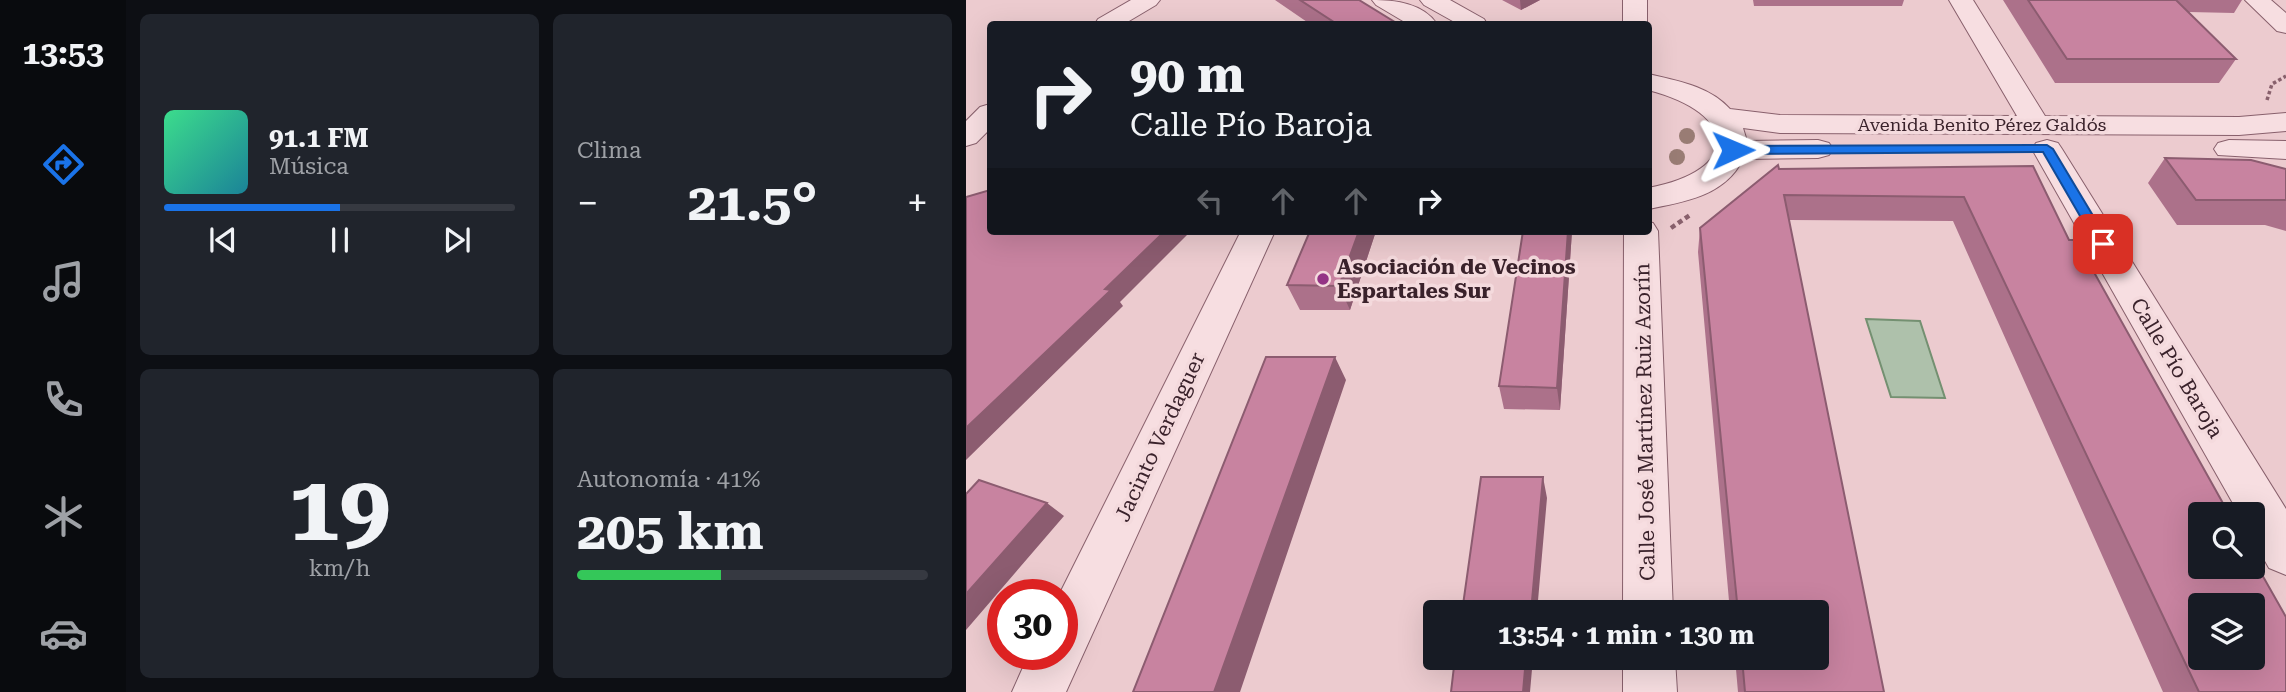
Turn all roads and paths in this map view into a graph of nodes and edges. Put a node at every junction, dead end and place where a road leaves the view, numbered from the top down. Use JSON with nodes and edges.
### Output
{"nodes":[{"id":1,"x":1148,"y":0,"type":"edge"},
{"id":2,"x":1384,"y":0,"type":"edge"},
{"id":3,"x":1432,"y":0,"type":"edge"},
{"id":4,"x":1635,"y":0,"type":"edge"},
{"id":5,"x":1961,"y":0,"type":"edge"},
{"id":6,"x":2257,"y":0,"type":"edge"},
{"id":7,"x":1112,"y":21,"type":"edge"},
{"id":8,"x":1420,"y":21,"type":"edge"},
{"id":9,"x":1470,"y":21,"type":"edge"},
{"id":10,"x":1635,"y":21,"type":"edge"},
{"id":11,"x":2286,"y":26,"type":"edge"},
{"id":12,"x":2286,"y":76,"type":"edge"},
{"id":13,"x":1652,"y":83,"type":"edge"},
{"id":14,"x":987,"y":116,"type":"edge"},
{"id":15,"x":2249,"y":116,"type":"junction"},
{"id":16,"x":1725,"y":117,"type":"junction"},
{"id":17,"x":2286,"y":122,"type":"edge"},
{"id":18,"x":966,"y":136,"type":"edge"},
{"id":19,"x":987,"y":136,"type":"edge"},
{"id":20,"x":2041,"y":136,"type":"junction"},
{"id":21,"x":1733,"y":150,"type":"junction"},
{"id":22,"x":2286,"y":150,"type":"edge"},
{"id":23,"x":1652,"y":198,"type":"edge"},
{"id":24,"x":1256,"y":235,"type":"edge"},
{"id":25,"x":1641,"y":235,"type":"edge"},
{"id":26,"x":2286,"y":552,"type":"edge"},
{"id":27,"x":1648,"y":600,"type":"edge"},
{"id":28,"x":1078,"y":609,"type":"edge"},
{"id":29,"x":1049,"y":670,"type":"edge"},
{"id":30,"x":1649,"y":670,"type":"edge"},
{"id":31,"x":1039,"y":692,"type":"edge"},
{"id":32,"x":1650,"y":692,"type":"edge"}],
"edges":[{"from":1,"to":7,"type":"street"},
{"from":2,"to":8,"type":"street"},
{"from":3,"to":9,"type":"street"},
{"from":4,"to":10,"type":"street"},
{"from":5,"to":20,"type":"street","name":"Calle Pío Baroja"},
{"from":6,"to":11,"type":"street"},
{"from":12,"to":15,"type":"path"},
{"from":13,"to":16,"type":"street"},
{"from":14,"to":18,"type":"street"},
{"from":15,"to":17,"type":"street","name":"Avenida Benito Pérez Galdós"},
{"from":15,"to":20,"type":"street","name":"Avenida Benito Pérez Galdós"},
{"from":16,"to":20,"type":"street","name":"Avenida Benito Pérez Galdós"},
{"from":16,"to":21,"type":"street"},
{"from":18,"to":19,"type":"street"},
{"from":20,"to":21,"type":"street","name":"Avenida Benito Pérez Galdós"},
{"from":20,"to":22,"type":"street","name":"Avenida Benito Pérez Galdós"},
{"from":20,"to":26,"type":"street","name":"Calle Pío Baroja"},
{"from":21,"to":23,"type":"street"},
{"from":24,"to":28,"type":"street","name":"Jacinto Verdaguer"},
{"from":25,"to":27,"type":"street","name":"Calle José Martínez Ruiz Azorín"},
{"from":29,"to":31,"type":"street"},
{"from":30,"to":32,"type":"street"}]}
